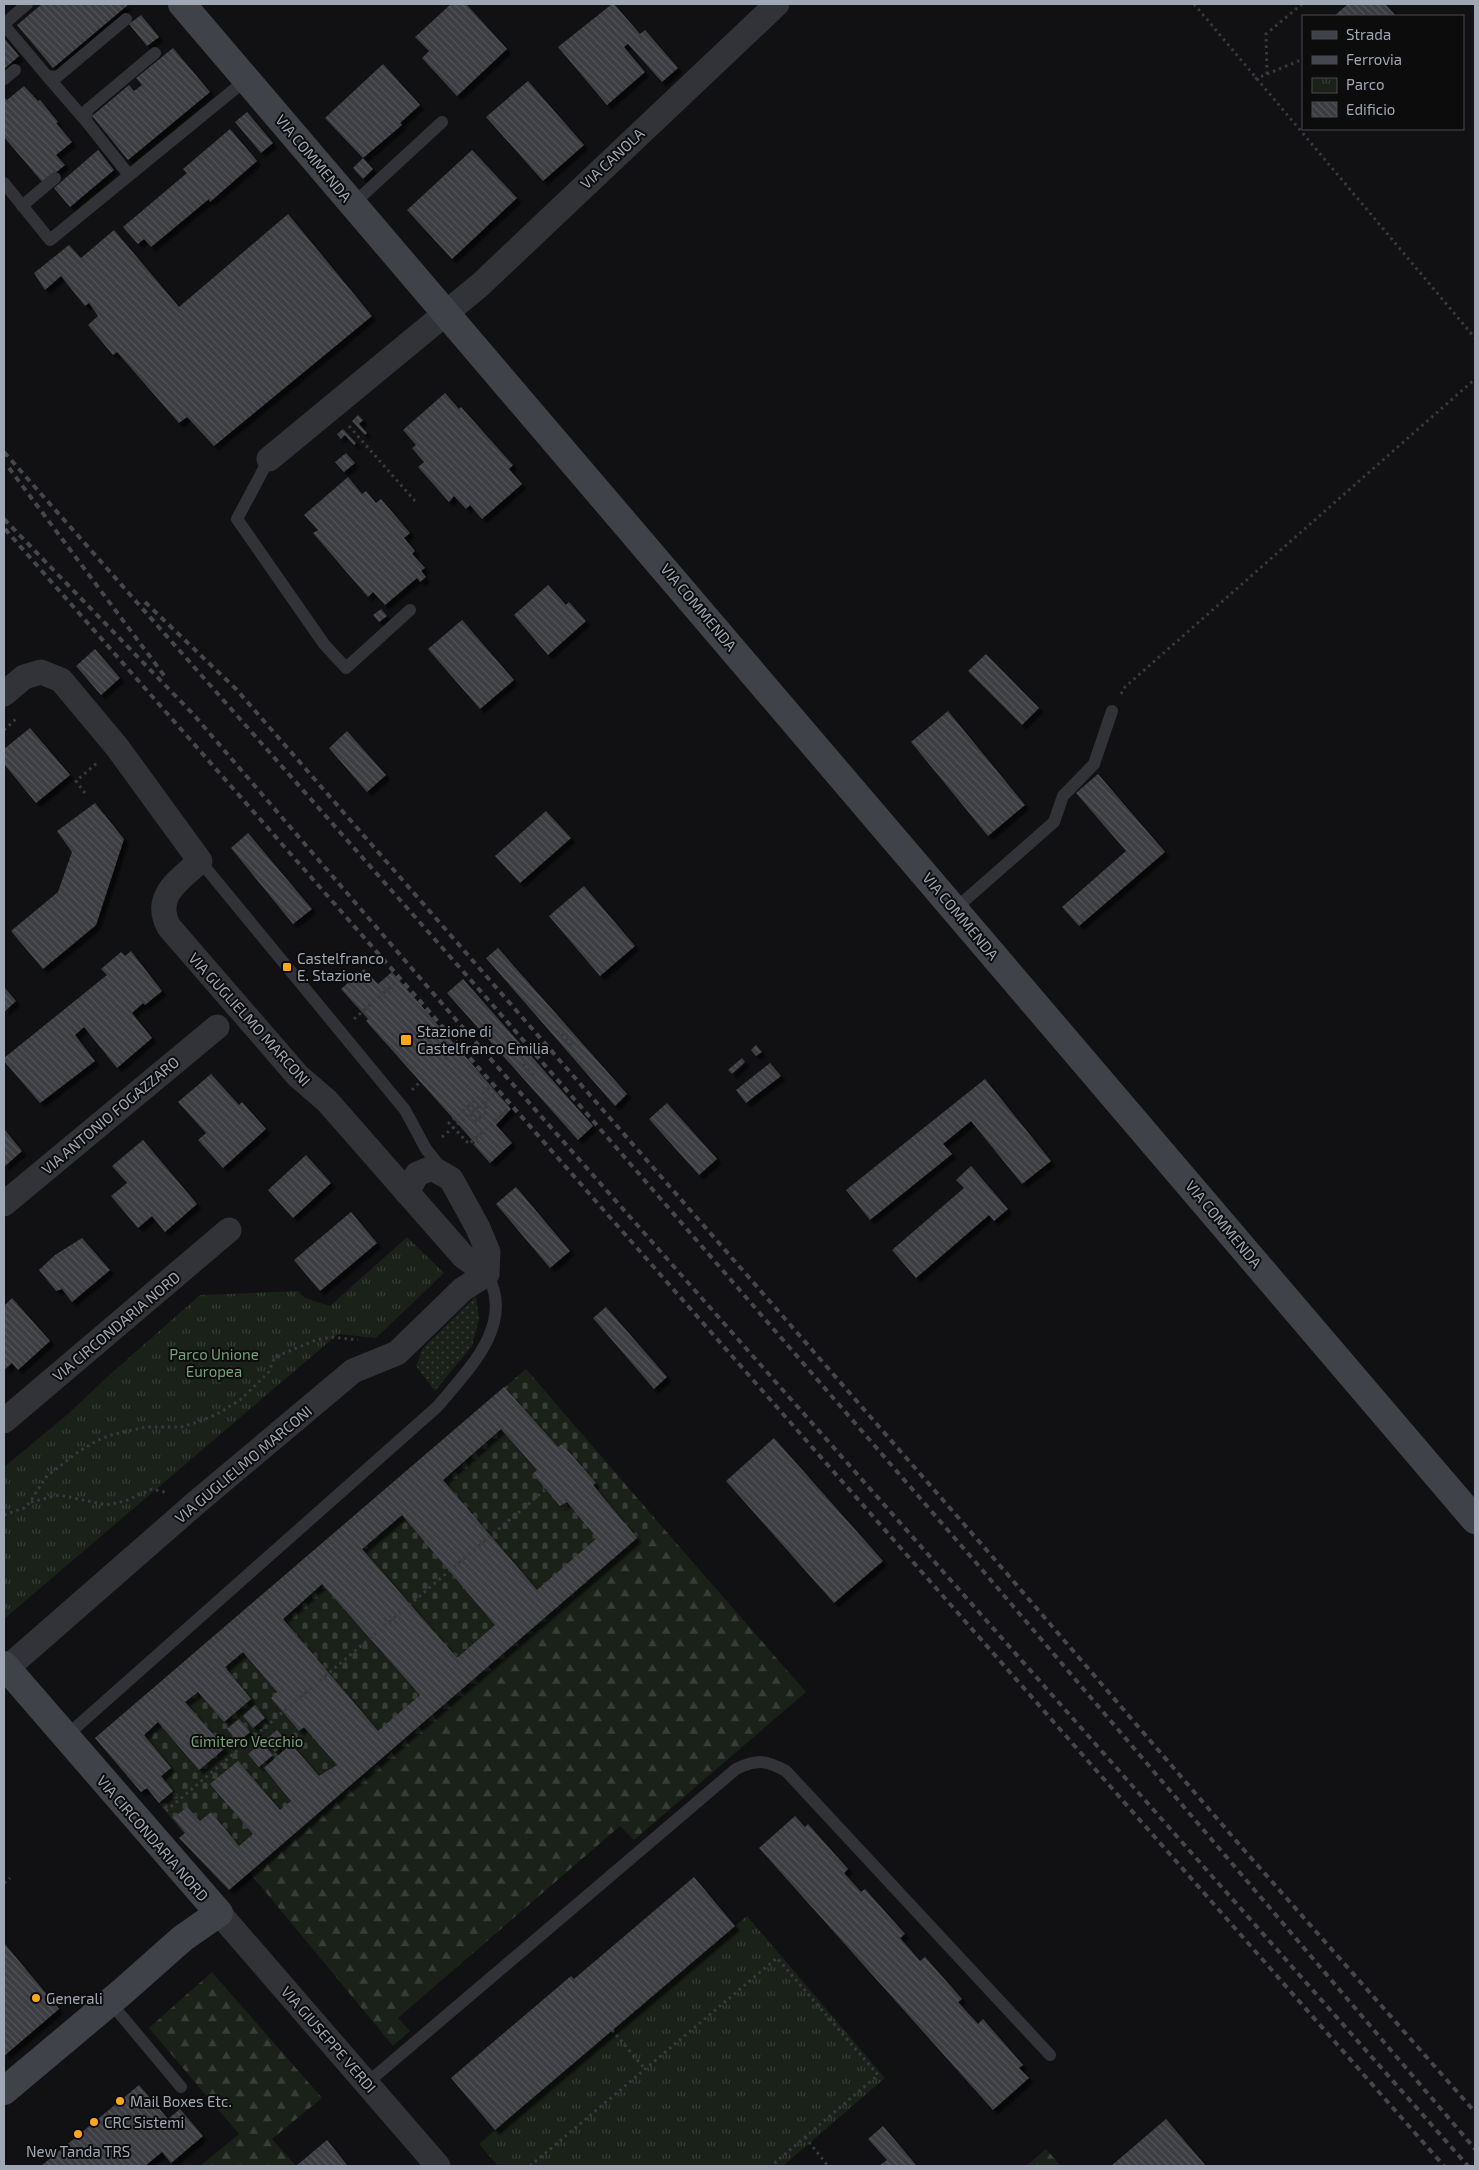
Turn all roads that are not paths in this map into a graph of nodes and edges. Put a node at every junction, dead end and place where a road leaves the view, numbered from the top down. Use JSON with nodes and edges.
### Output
{"nodes":[{"id":1,"x":28,"y":4,"type":"edge"},
{"id":2,"x":182,"y":4,"type":"edge"},
{"id":3,"x":777,"y":4,"type":"edge"},
{"id":4,"x":126,"y":19,"type":"dead end"},
{"id":5,"x":4,"y":24,"type":"edge"},
{"id":6,"x":155,"y":54,"type":"dead end"},
{"id":7,"x":15,"y":70,"type":"dead end"},
{"id":8,"x":47,"y":76,"type":"junction"},
{"id":9,"x":4,"y":79,"type":"edge"},
{"id":10,"x":247,"y":79,"type":"junction"},
{"id":11,"x":86,"y":121,"type":"junction"},
{"id":12,"x":442,"y":122,"type":"dead end"},
{"id":13,"x":129,"y":174,"type":"junction"},
{"id":14,"x":55,"y":178,"type":"dead end"},
{"id":15,"x":4,"y":183,"type":"edge"},
{"id":16,"x":354,"y":204,"type":"junction"},
{"id":17,"x":22,"y":206,"type":"junction"},
{"id":18,"x":447,"y":312,"type":"junction"},
{"id":19,"x":269,"y":459,"type":"joint"},
{"id":20,"x":410,"y":610,"type":"dead end"},
{"id":21,"x":4,"y":694,"type":"edge"},
{"id":22,"x":1112,"y":711,"type":"road end"},
{"id":23,"x":200,"y":861,"type":"junction"},
{"id":24,"x":955,"y":909,"type":"junction"},
{"id":25,"x":217,"y":1027,"type":"dead end"},
{"id":26,"x":451,"y":1179,"type":"junction"},
{"id":27,"x":407,"y":1193,"type":"junction"},
{"id":28,"x":4,"y":1204,"type":"edge"},
{"id":29,"x":229,"y":1230,"type":"dead end"},
{"id":30,"x":487,"y":1274,"type":"junction"},
{"id":31,"x":4,"y":1421,"type":"edge"},
{"id":32,"x":1475,"y":1520,"type":"edge"},
{"id":33,"x":5,"y":1666,"type":"edge"},
{"id":34,"x":65,"y":1737,"type":"junction"},
{"id":35,"x":219,"y":1913,"type":"junction"},
{"id":36,"x":110,"y":2002,"type":"junction"},
{"id":37,"x":1050,"y":2055,"type":"dead end"},
{"id":38,"x":366,"y":2084,"type":"junction"},
{"id":39,"x":181,"y":2087,"type":"dead end"},
{"id":40,"x":4,"y":2091,"type":"edge"},
{"id":41,"x":438,"y":2166,"type":"edge"}],
"edges":[{"from":1,"to":5,"type":"lane"},
{"from":2,"to":10,"type":"street","name":"VIA COMMENDA"},
{"from":3,"to":18,"type":"street","name":"VIA CANOLA"},
{"from":4,"to":8,"type":"lane"},
{"from":5,"to":8,"type":"lane"},
{"from":6,"to":11,"type":"lane"},
{"from":7,"to":9,"type":"lane"},
{"from":8,"to":11,"type":"lane"},
{"from":10,"to":13,"type":"lane"},
{"from":10,"to":16,"type":"street","name":"VIA COMMENDA"},
{"from":11,"to":13,"type":"lane"},
{"from":12,"to":16,"type":"lane"},
{"from":13,"to":17,"type":"lane"},
{"from":14,"to":17,"type":"lane"},
{"from":15,"to":17,"type":"lane"},
{"from":16,"to":18,"type":"street","name":"VIA COMMENDA"},
{"from":18,"to":19,"type":"street"},
{"from":18,"to":24,"type":"street","name":"VIA COMMENDA"},
{"from":19,"to":20,"type":"lane"},
{"from":21,"to":23,"type":"street"},
{"from":22,"to":24,"type":"lane"},
{"from":23,"to":26,"type":"lane"},
{"from":23,"to":27,"type":"street","name":"VIA GUGLIELMO MARCONI"},
{"from":24,"to":32,"type":"street","name":"VIA COMMENDA"},
{"from":25,"to":28,"type":"street","name":"VIA ANTONIO FOGAZZARO"},
{"from":26,"to":27,"type":"street"},
{"from":26,"to":30,"type":"street"},
{"from":27,"to":30,"type":"street","name":"VIA GUGLIELMO MARCONI"},
{"from":29,"to":31,"type":"street","name":"VIA CIRCONDARIA NORD"},
{"from":30,"to":33,"type":"street","name":"VIA GUGLIELMO MARCONI"},
{"from":30,"to":34,"type":"lane"},
{"from":33,"to":34,"type":"street","name":"VIA CIRCONDARIA NORD"},
{"from":34,"to":35,"type":"street","name":"VIA CIRCONDARIA NORD"},
{"from":35,"to":36,"type":"street","name":"VIA CIRCONDARIA NORD"},
{"from":35,"to":38,"type":"street","name":"VIA GIUSEPPE VERDI"},
{"from":36,"to":39,"type":"lane"},
{"from":36,"to":40,"type":"street","name":"VIA CIRCONDARIA NORD"},
{"from":37,"to":38,"type":"lane"},
{"from":38,"to":41,"type":"street","name":"VIA GIUSEPPE VERDI"}]}
